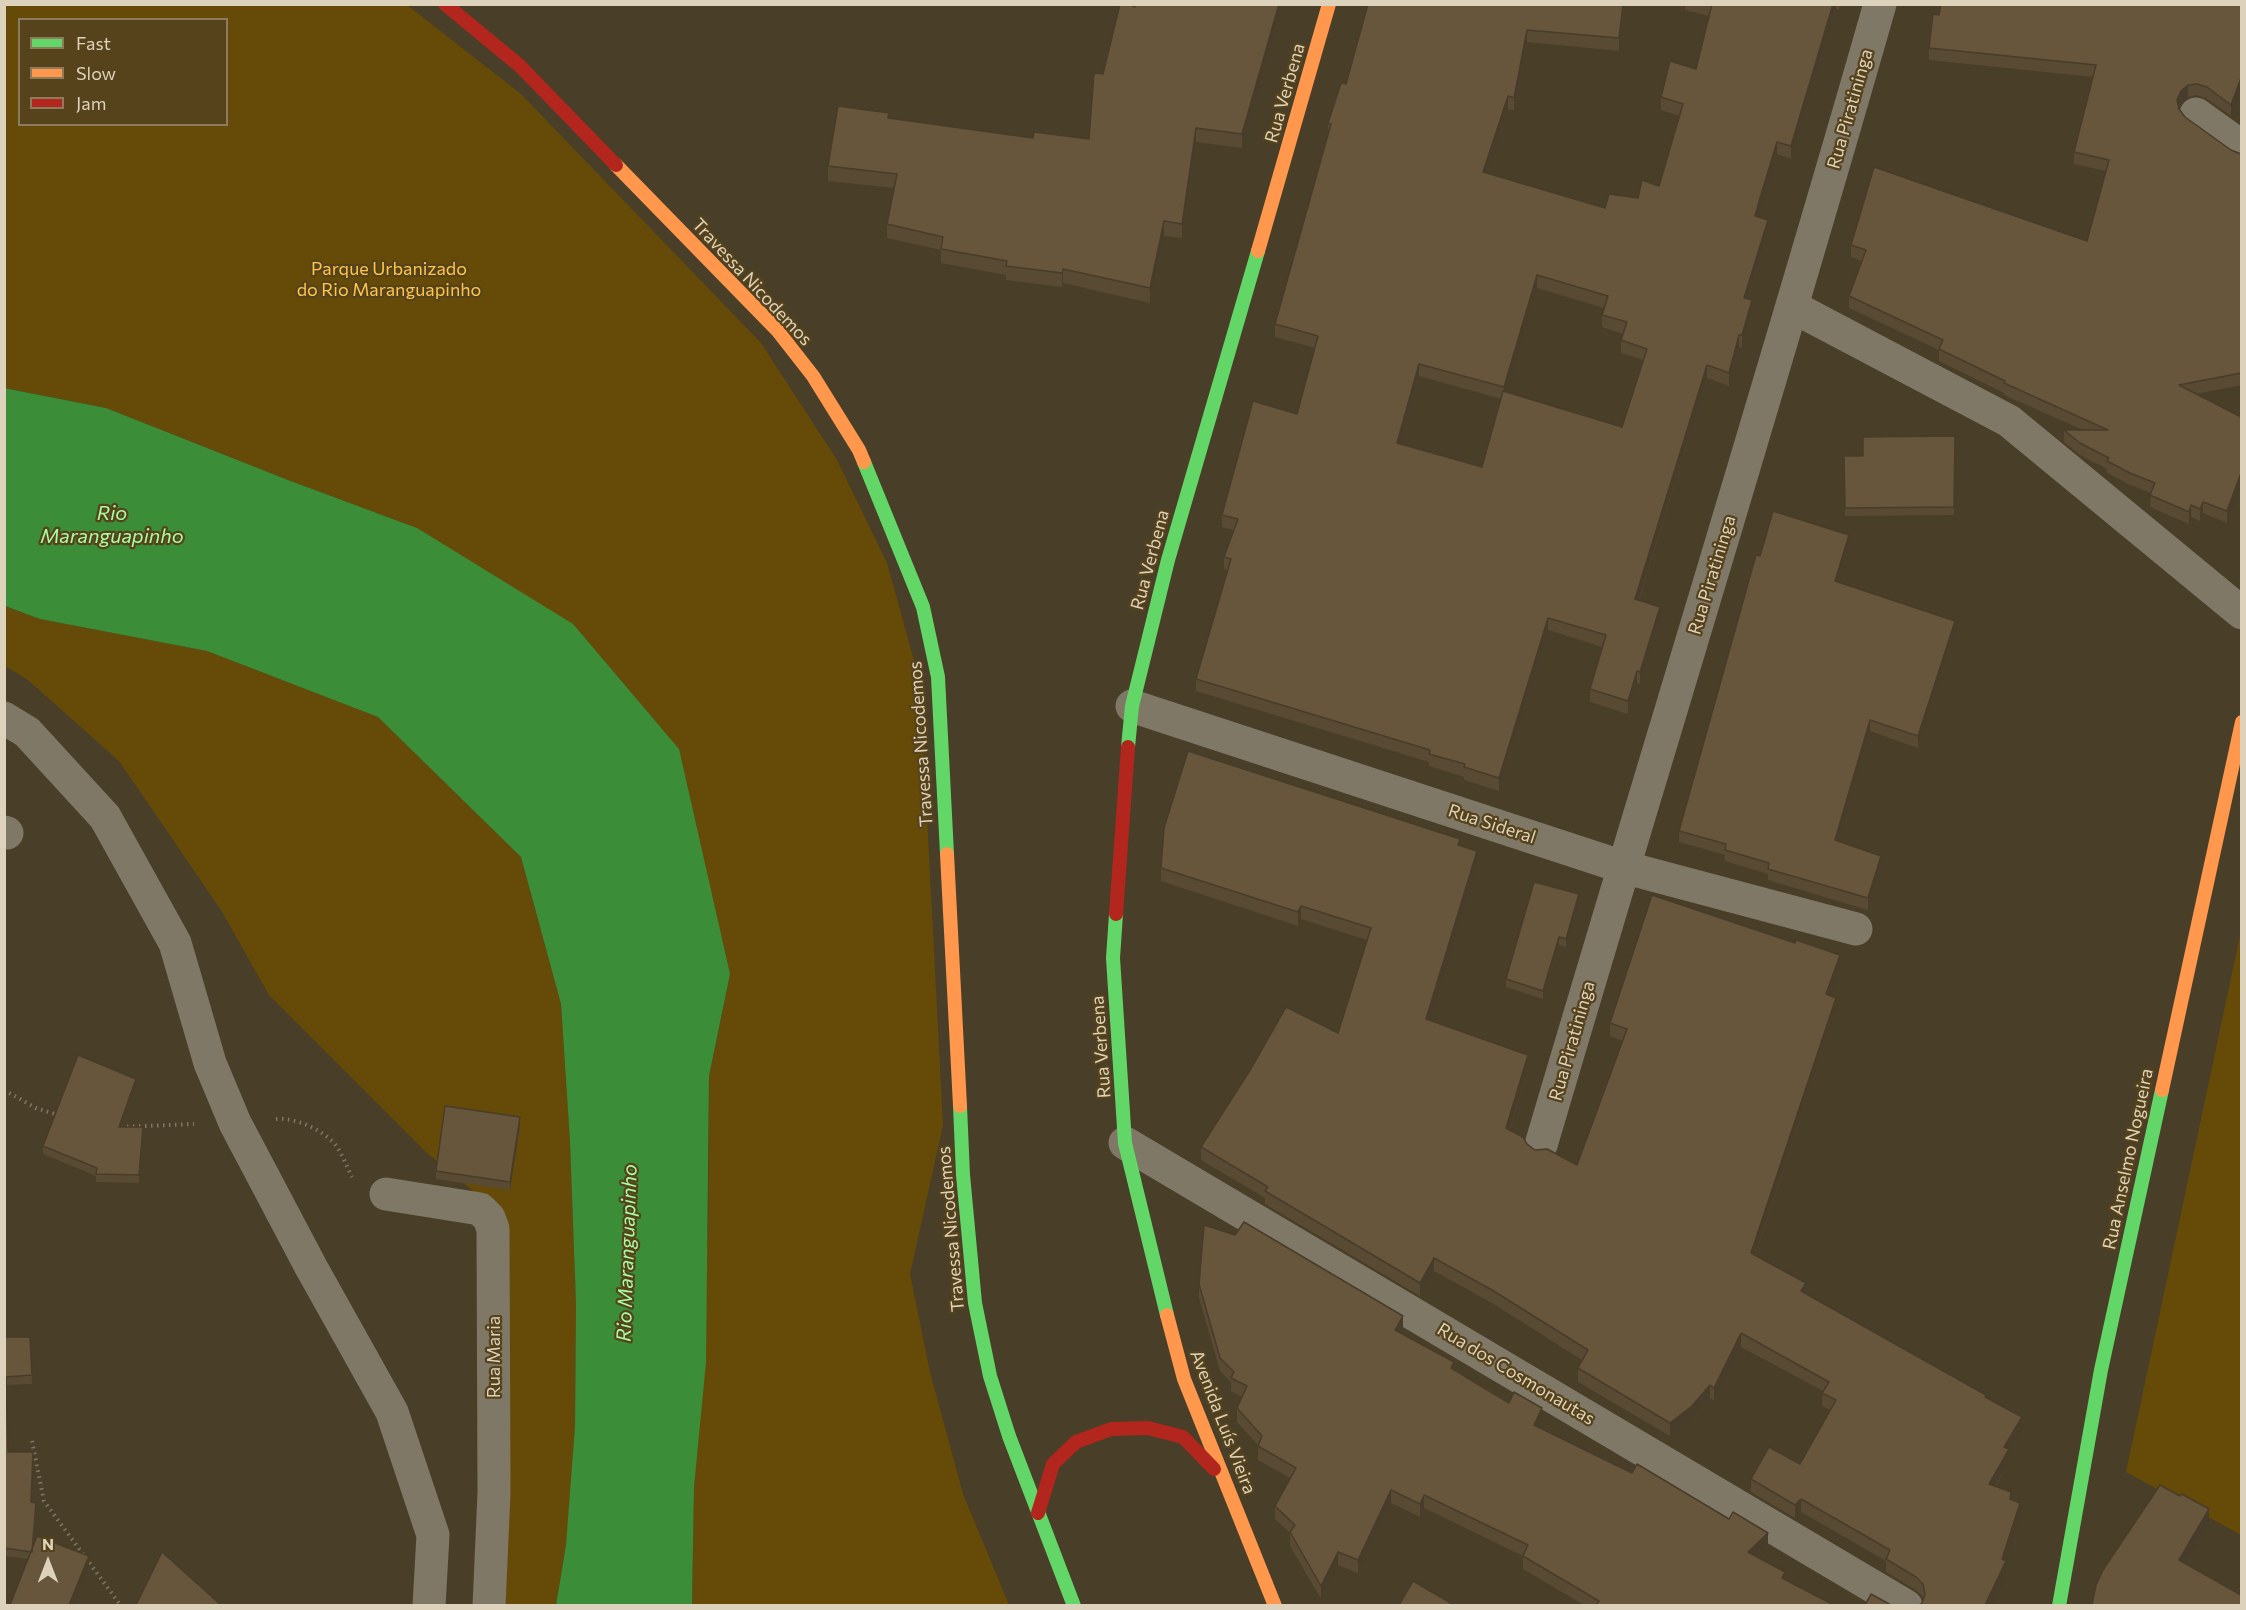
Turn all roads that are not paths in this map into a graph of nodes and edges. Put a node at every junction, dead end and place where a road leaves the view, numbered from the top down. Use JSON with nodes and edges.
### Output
{"nodes":[{"id":1,"x":445,"y":4,"type":"edge"},
{"id":2,"x":1329,"y":4,"type":"edge"},
{"id":3,"x":1880,"y":4,"type":"edge"},
{"id":4,"x":2196,"y":114,"type":"dead end"},
{"id":5,"x":2241,"y":147,"type":"edge"},
{"id":6,"x":1793,"y":307,"type":"junction"},
{"id":7,"x":2241,"y":613,"type":"edge"},
{"id":8,"x":1132,"y":706,"type":"junction"},
{"id":9,"x":4,"y":718,"type":"edge"},
{"id":10,"x":2241,"y":722,"type":"edge"},
{"id":11,"x":1623,"y":867,"type":"junction"},
{"id":12,"x":1856,"y":929,"type":"dead end"},
{"id":13,"x":1125,"y":1143,"type":"junction"},
{"id":14,"x":1541,"y":1145,"type":"dead end"},
{"id":15,"x":386,"y":1194,"type":"dead end"},
{"id":16,"x":1224,"y":1479,"type":"junction"},
{"id":17,"x":1038,"y":1513,"type":"junction"},
{"id":18,"x":429,"y":1605,"type":"edge"},
{"id":19,"x":489,"y":1605,"type":"edge"},
{"id":20,"x":1074,"y":1605,"type":"edge"},
{"id":21,"x":1275,"y":1605,"type":"edge"},
{"id":22,"x":1906,"y":1605,"type":"edge"},
{"id":23,"x":2058,"y":1605,"type":"edge"}],
"edges":[{"from":1,"to":17,"type":"main road","name":"Travessa Nicodemos"},
{"from":2,"to":8,"type":"main road","name":"Rua Verbena"},
{"from":3,"to":6,"type":"street","name":"Rua Piratininga"},
{"from":4,"to":5,"type":"street"},
{"from":6,"to":7,"type":"street"},
{"from":6,"to":11,"type":"street","name":"Rua Piratininga"},
{"from":8,"to":11,"type":"street","name":"Rua Sideral"},
{"from":8,"to":13,"type":"main road","name":"Rua Verbena"},
{"from":9,"to":18,"type":"street"},
{"from":10,"to":23,"type":"main road","name":"Rua Anselmo Nogueira"},
{"from":11,"to":12,"type":"street","name":"Rua Sideral"},
{"from":11,"to":14,"type":"street","name":"Rua Piratininga"},
{"from":13,"to":16,"type":"main road","name":"Avenida Luís Vieira"},
{"from":13,"to":22,"type":"street","name":"Rua dos Cosmonautas"},
{"from":15,"to":19,"type":"street","name":"Rua Maria"},
{"from":16,"to":17,"type":"main road"},
{"from":16,"to":21,"type":"main road","name":"Avenida Luís Vieira"},
{"from":17,"to":20,"type":"main road","name":"Travessa Nicodemos"}]}
